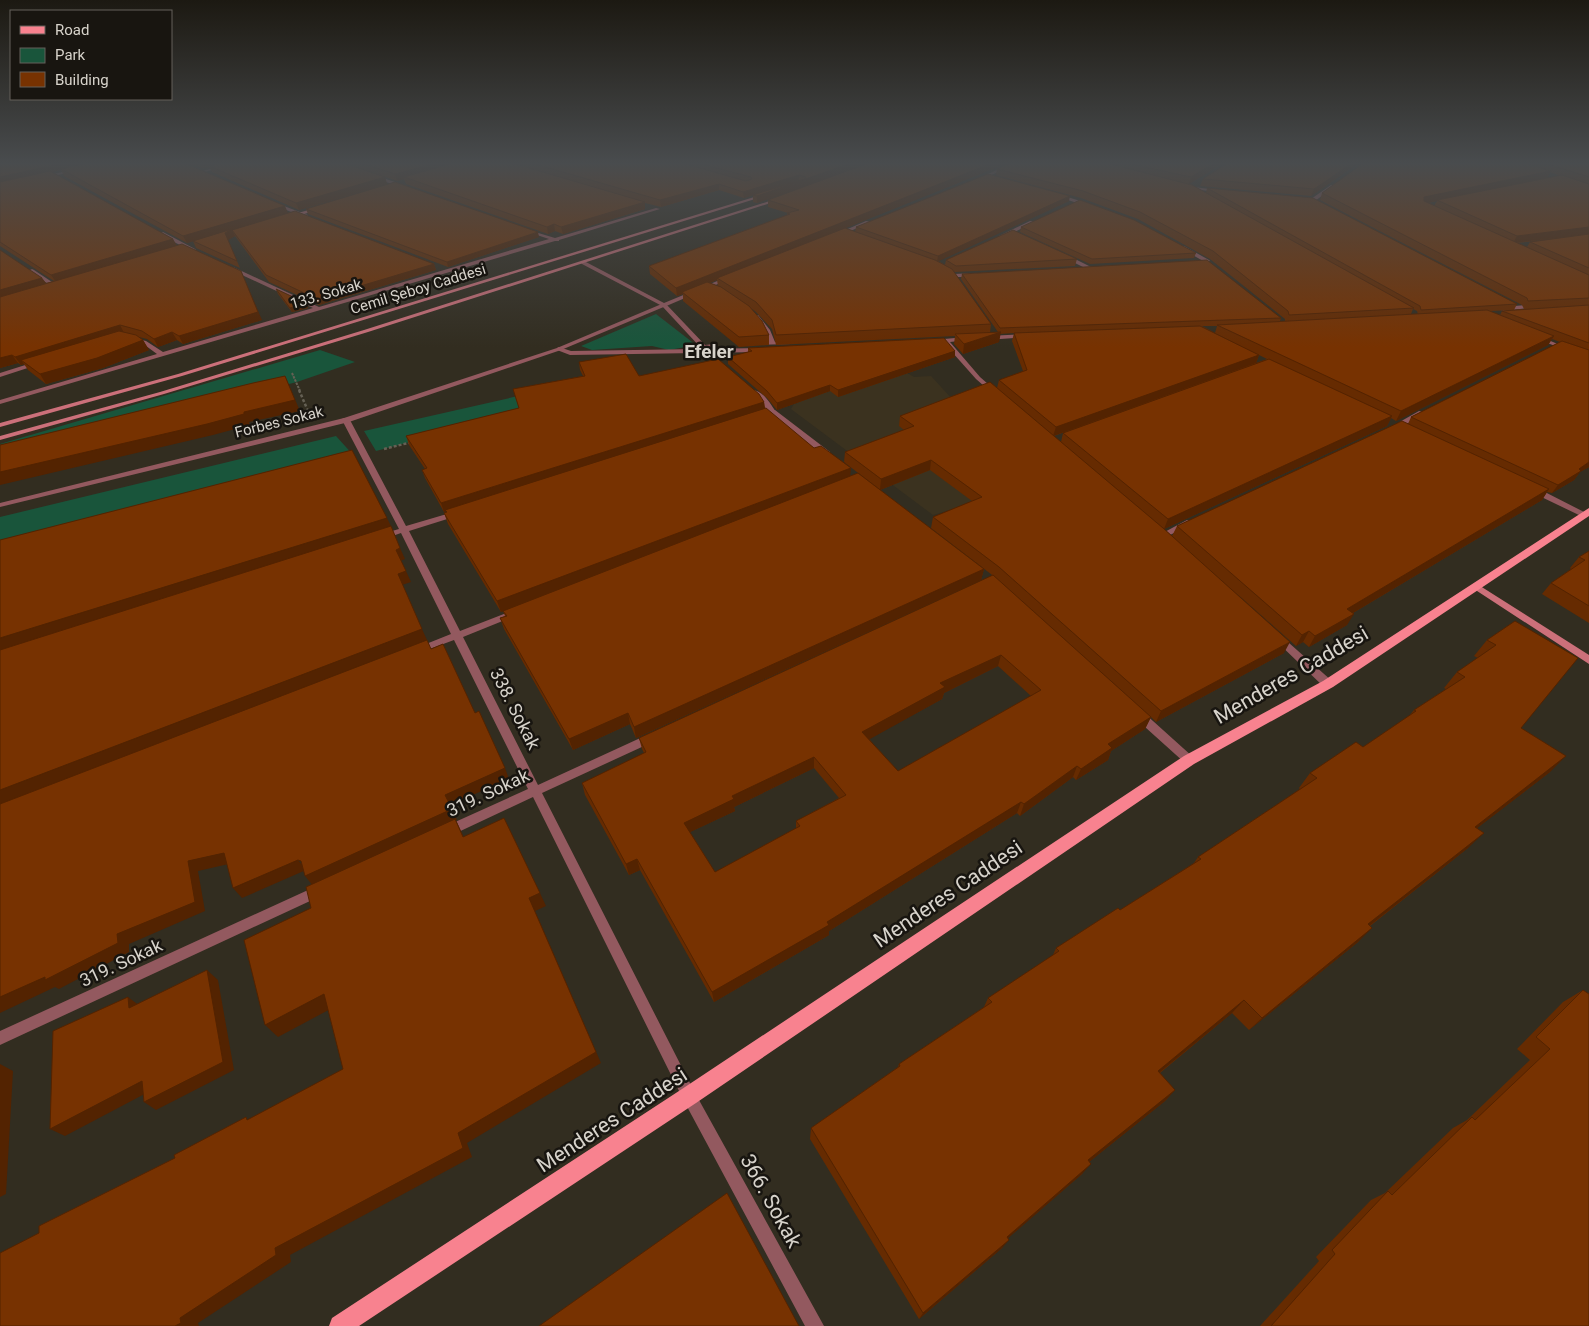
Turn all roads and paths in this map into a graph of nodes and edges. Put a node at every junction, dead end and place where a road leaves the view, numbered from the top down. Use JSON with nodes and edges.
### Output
{"nodes":[{"id":1,"x":611,"y":224,"type":"edge"},
{"id":2,"x":673,"y":224,"type":"edge"},
{"id":3,"x":703,"y":224,"type":"edge"},
{"id":4,"x":864,"y":224,"type":"edge"},
{"id":5,"x":1029,"y":224,"type":"edge"},
{"id":6,"x":521,"y":228,"type":"edge"},
{"id":7,"x":160,"y":232,"type":"edge"},
{"id":8,"x":843,"y":232,"type":"junction"},
{"id":9,"x":1012,"y":232,"type":"junction"},
{"id":10,"x":851,"y":235,"type":"edge"},
{"id":11,"x":834,"y":236,"type":"edge"},
{"id":12,"x":1020,"y":236,"type":"edge"},
{"id":13,"x":995,"y":239,"type":"edge"},
{"id":14,"x":557,"y":240,"type":"junction"},
{"id":15,"x":1175,"y":243,"type":"edge"},
{"id":16,"x":196,"y":244,"type":"edge"},
{"id":17,"x":186,"y":247,"type":"junction"},
{"id":18,"x":177,"y":250,"type":"edge"},
{"id":19,"x":195,"y":251,"type":"edge"},
{"id":20,"x":1055,"y":252,"type":"edge"},
{"id":21,"x":1207,"y":261,"type":"junction"},
{"id":22,"x":1197,"y":262,"type":"edge"},
{"id":23,"x":584,"y":263,"type":"junction"},
{"id":24,"x":222,"y":264,"type":"edge"},
{"id":25,"x":24,"y":266,"type":"edge"},
{"id":26,"x":1099,"y":267,"type":"edge"},
{"id":27,"x":1215,"y":267,"type":"edge"},
{"id":28,"x":440,"y":268,"type":"edge"},
{"id":29,"x":1089,"y":268,"type":"junction"},
{"id":30,"x":1070,"y":269,"type":"edge"},
{"id":31,"x":449,"y":271,"type":"junction"},
{"id":32,"x":946,"y":271,"type":"edge"},
{"id":33,"x":983,"y":274,"type":"edge"},
{"id":34,"x":734,"y":276,"type":"edge"},
{"id":35,"x":954,"y":276,"type":"junction"},
{"id":36,"x":65,"y":284,"type":"edge"},
{"id":37,"x":960,"y":284,"type":"edge"},
{"id":38,"x":55,"y":286,"type":"junction"},
{"id":39,"x":707,"y":287,"type":"junction"},
{"id":40,"x":46,"y":289,"type":"edge"},
{"id":41,"x":716,"y":290,"type":"edge"},
{"id":42,"x":1510,"y":303,"type":"edge"},
{"id":43,"x":664,"y":305,"type":"junction"},
{"id":44,"x":1545,"y":306,"type":"edge"},
{"id":45,"x":1519,"y":308,"type":"junction"},
{"id":46,"x":319,"y":309,"type":"junction"},
{"id":47,"x":1540,"y":312,"type":"edge"},
{"id":48,"x":753,"y":314,"type":"edge"},
{"id":49,"x":1532,"y":335,"type":"edge"},
{"id":50,"x":125,"y":336,"type":"edge"},
{"id":51,"x":981,"y":338,"type":"edge"},
{"id":52,"x":972,"y":339,"type":"edge"},
{"id":53,"x":946,"y":341,"type":"junction"},
{"id":54,"x":801,"y":342,"type":"edge"},
{"id":55,"x":772,"y":344,"type":"junction"},
{"id":56,"x":794,"y":348,"type":"edge"},
{"id":57,"x":559,"y":349,"type":"junction"},
{"id":58,"x":1549,"y":349,"type":"edge"},
{"id":59,"x":706,"y":350,"type":"junction"},
{"id":60,"x":163,"y":355,"type":"junction"},
{"id":61,"x":280,"y":357,"type":"junction"},
{"id":62,"x":714,"y":358,"type":"edge"},
{"id":63,"x":45,"y":361,"type":"edge"},
{"id":64,"x":0,"y":375,"type":"edge"},
{"id":65,"x":749,"y":388,"type":"edge"},
{"id":66,"x":1000,"y":397,"type":"edge"},
{"id":67,"x":0,"y":402,"type":"edge"},
{"id":68,"x":1430,"y":409,"type":"edge"},
{"id":69,"x":772,"y":412,"type":"junction"},
{"id":70,"x":754,"y":418,"type":"edge"},
{"id":71,"x":346,"y":420,"type":"junction"},
{"id":72,"x":0,"y":425,"type":"edge"},
{"id":73,"x":1387,"y":426,"type":"edge"},
{"id":74,"x":1396,"y":426,"type":"junction"},
{"id":75,"x":314,"y":428,"type":"junction"},
{"id":76,"x":1405,"y":431,"type":"edge"},
{"id":77,"x":0,"y":438,"type":"edge"},
{"id":78,"x":414,"y":441,"type":"edge"},
{"id":79,"x":365,"y":454,"type":"junction"},
{"id":80,"x":836,"y":460,"type":"edge"},
{"id":81,"x":1522,"y":485,"type":"edge"},
{"id":82,"x":0,"y":505,"type":"edge"},
{"id":83,"x":470,"y":509,"type":"edge"},
{"id":84,"x":1587,"y":512,"type":"edge"},
{"id":85,"x":1199,"y":518,"type":"edge"},
{"id":86,"x":404,"y":530,"type":"junction"},
{"id":87,"x":1163,"y":535,"type":"edge"},
{"id":88,"x":376,"y":539,"type":"edge"},
{"id":89,"x":1477,"y":587,"type":"junction"},
{"id":90,"x":521,"y":611,"type":"edge"},
{"id":91,"x":1271,"y":632,"type":"edge"},
{"id":92,"x":457,"y":636,"type":"junction"},
{"id":93,"x":410,"y":654,"type":"edge"},
{"id":94,"x":1589,"y":660,"type":"edge"},
{"id":95,"x":1328,"y":684,"type":"junction"},
{"id":96,"x":1130,"y":707,"type":"edge"},
{"id":97,"x":660,"y":733,"type":"edge"},
{"id":98,"x":1189,"y":760,"type":"junction"},
{"id":99,"x":535,"y":791,"type":"junction"},
{"id":100,"x":435,"y":837,"type":"edge"},
{"id":101,"x":335,"y":883,"type":"edge"},
{"id":102,"x":0,"y":1038,"type":"edge"},
{"id":103,"x":689,"y":1096,"type":"junction"},
{"id":104,"x":340,"y":1326,"type":"edge"},
{"id":105,"x":815,"y":1326,"type":"edge"}],
"edges":[{"from":1,"to":14,"type":"street","name":"133. Sokak"},
{"from":2,"to":72,"type":"main road","name":"Cemil Şeboy Caddesi"},
{"from":3,"to":23,"type":"main road","name":"Cemil Şeboy Caddesi"},
{"from":4,"to":8,"type":"street"},
{"from":5,"to":9,"type":"street"},
{"from":6,"to":14,"type":"street"},
{"from":7,"to":17,"type":"street"},
{"from":8,"to":10,"type":"street"},
{"from":8,"to":11,"type":"street"},
{"from":9,"to":12,"type":"street"},
{"from":9,"to":13,"type":"street"},
{"from":14,"to":31,"type":"street","name":"133. Sokak"},
{"from":15,"to":21,"type":"street"},
{"from":16,"to":17,"type":"main road"},
{"from":17,"to":18,"type":"main road"},
{"from":17,"to":19,"type":"street"},
{"from":20,"to":29,"type":"street"},
{"from":21,"to":22,"type":"street"},
{"from":21,"to":27,"type":"street"},
{"from":23,"to":43,"type":"street"},
{"from":23,"to":61,"type":"main road","name":"Cemil Şeboy Caddesi"},
{"from":24,"to":46,"type":"street"},
{"from":25,"to":38,"type":"street"},
{"from":26,"to":29,"type":"street"},
{"from":28,"to":31,"type":"street"},
{"from":29,"to":30,"type":"street"},
{"from":31,"to":46,"type":"street","name":"133. Sokak"},
{"from":32,"to":35,"type":"street"},
{"from":33,"to":35,"type":"street"},
{"from":34,"to":39,"type":"street","name":"Forbes Sokak"},
{"from":35,"to":37,"type":"street"},
{"from":36,"to":38,"type":"main road"},
{"from":38,"to":40,"type":"main road"},
{"from":39,"to":41,"type":"street"},
{"from":39,"to":43,"type":"street","name":"Forbes Sokak"},
{"from":42,"to":45,"type":"street"},
{"from":43,"to":57,"type":"street","name":"Forbes Sokak"},
{"from":43,"to":59,"type":"street"},
{"from":44,"to":45,"type":"street"},
{"from":45,"to":47,"type":"street"},
{"from":46,"to":60,"type":"street","name":"133. Sokak"},
{"from":48,"to":55,"type":"street"},
{"from":49,"to":58,"type":"street"},
{"from":50,"to":60,"type":"street"},
{"from":51,"to":53,"type":"street"},
{"from":52,"to":53,"type":"street"},
{"from":53,"to":66,"type":"street"},
{"from":54,"to":55,"type":"street","name":"Forbes Sokak"},
{"from":55,"to":59,"type":"street","name":"Forbes Sokak"},
{"from":56,"to":59,"type":"street","name":"Forbes Sokak"},
{"from":57,"to":59,"type":"street","name":"Forbes Sokak"},
{"from":57,"to":71,"type":"street","name":"Forbes Sokak"},
{"from":59,"to":62,"type":"street"},
{"from":60,"to":67,"type":"street","name":"133. Sokak"},
{"from":61,"to":75,"type":"path"},
{"from":61,"to":77,"type":"main road","name":"Cemil Şeboy Caddesi"},
{"from":63,"to":64,"type":"street"},
{"from":65,"to":69,"type":"street"},
{"from":68,"to":74,"type":"street"},
{"from":69,"to":70,"type":"street"},
{"from":69,"to":80,"type":"street"},
{"from":71,"to":75,"type":"street","name":"Forbes Sokak"},
{"from":71,"to":79,"type":"street","name":"338. Sokak"},
{"from":73,"to":74,"type":"street"},
{"from":74,"to":76,"type":"street"},
{"from":75,"to":82,"type":"street","name":"Forbes Sokak"},
{"from":78,"to":79,"type":"path"},
{"from":79,"to":86,"type":"street","name":"338. Sokak"},
{"from":81,"to":84,"type":"street"},
{"from":83,"to":86,"type":"street"},
{"from":84,"to":89,"type":"main road","name":"Menderes Caddesi"},
{"from":85,"to":87,"type":"street"},
{"from":86,"to":88,"type":"street"},
{"from":86,"to":92,"type":"street","name":"338. Sokak"},
{"from":89,"to":94,"type":"main road"},
{"from":89,"to":95,"type":"main road","name":"Menderes Caddesi"},
{"from":90,"to":92,"type":"street"},
{"from":91,"to":95,"type":"street"},
{"from":92,"to":93,"type":"street"},
{"from":92,"to":99,"type":"street","name":"338. Sokak"},
{"from":95,"to":98,"type":"main road","name":"Menderes Caddesi"},
{"from":96,"to":98,"type":"street"},
{"from":97,"to":99,"type":"street","name":"319. Sokak"},
{"from":98,"to":103,"type":"main road","name":"Menderes Caddesi"},
{"from":99,"to":100,"type":"street","name":"319. Sokak"},
{"from":99,"to":103,"type":"street","name":"338. Sokak"},
{"from":101,"to":102,"type":"street","name":"319. Sokak"},
{"from":103,"to":104,"type":"main road","name":"Menderes Caddesi"},
{"from":103,"to":105,"type":"street","name":"366. Sokak"}]}
